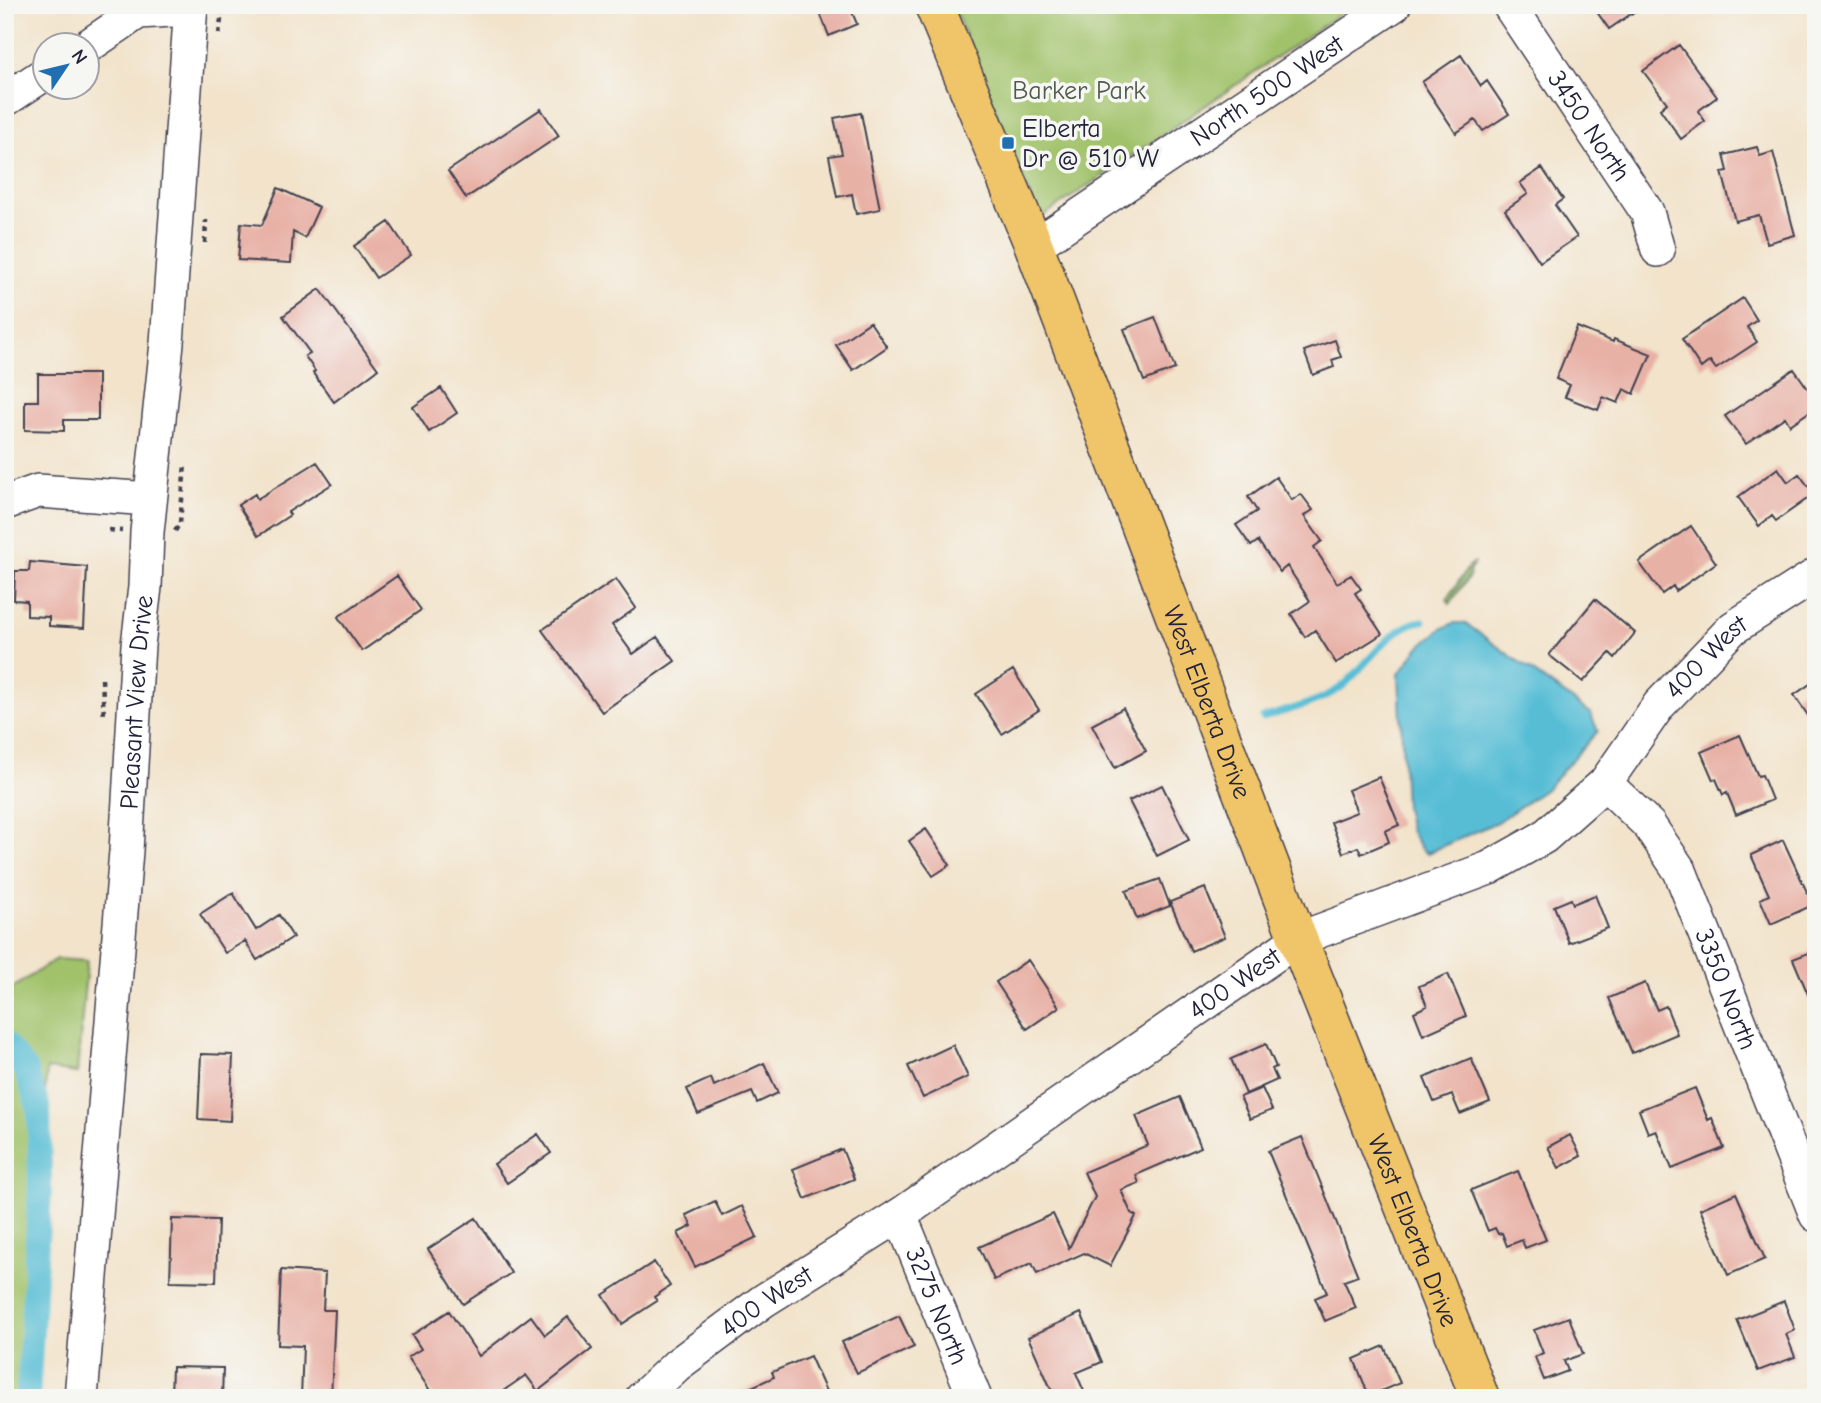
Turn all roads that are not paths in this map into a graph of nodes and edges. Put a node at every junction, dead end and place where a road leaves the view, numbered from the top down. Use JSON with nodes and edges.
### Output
{"nodes":[{"id":1,"x":934,"y":5,"type":"edge"},
{"id":2,"x":1394,"y":5,"type":"edge"},
{"id":3,"x":1508,"y":5,"type":"edge"},
{"id":4,"x":190,"y":7,"type":"edge"},
{"id":5,"x":102,"y":36,"type":"edge"},
{"id":6,"x":32,"y":82,"type":"edge"},
{"id":7,"x":5,"y":100,"type":"edge"},
{"id":8,"x":1034,"y":246,"type":"junction"},
{"id":9,"x":1658,"y":250,"type":"dead end"},
{"id":10,"x":150,"y":499,"type":"junction"},
{"id":11,"x":5,"y":503,"type":"edge"},
{"id":12,"x":1816,"y":575,"type":"edge"},
{"id":13,"x":1605,"y":783,"type":"junction"},
{"id":14,"x":1298,"y":939,"type":"junction"},
{"id":15,"x":1816,"y":1214,"type":"edge"},
{"id":16,"x":900,"y":1215,"type":"junction"},
{"id":17,"x":82,"y":1398,"type":"edge"},
{"id":18,"x":642,"y":1398,"type":"edge"},
{"id":19,"x":975,"y":1398,"type":"edge"},
{"id":20,"x":1480,"y":1398,"type":"edge"}],
"edges":[{"from":1,"to":8,"type":"main road","name":"West Elberta Drive"},
{"from":2,"to":8,"type":"street","name":"North 500 West"},
{"from":3,"to":9,"type":"street","name":"3450 North"},
{"from":4,"to":5,"type":"street"},
{"from":4,"to":10,"type":"street","name":"Pleasant View Drive"},
{"from":6,"to":7,"type":"street"},
{"from":8,"to":14,"type":"main road","name":"West Elberta Drive"},
{"from":10,"to":11,"type":"street"},
{"from":10,"to":17,"type":"street","name":"Pleasant View Drive"},
{"from":12,"to":13,"type":"street","name":"400 West"},
{"from":13,"to":14,"type":"street","name":"400 West"},
{"from":13,"to":15,"type":"street","name":"3350 North"},
{"from":14,"to":16,"type":"street","name":"400 West"},
{"from":14,"to":20,"type":"main road","name":"West Elberta Drive"},
{"from":16,"to":18,"type":"street","name":"400 West"},
{"from":16,"to":19,"type":"street","name":"3275 North"}]}
